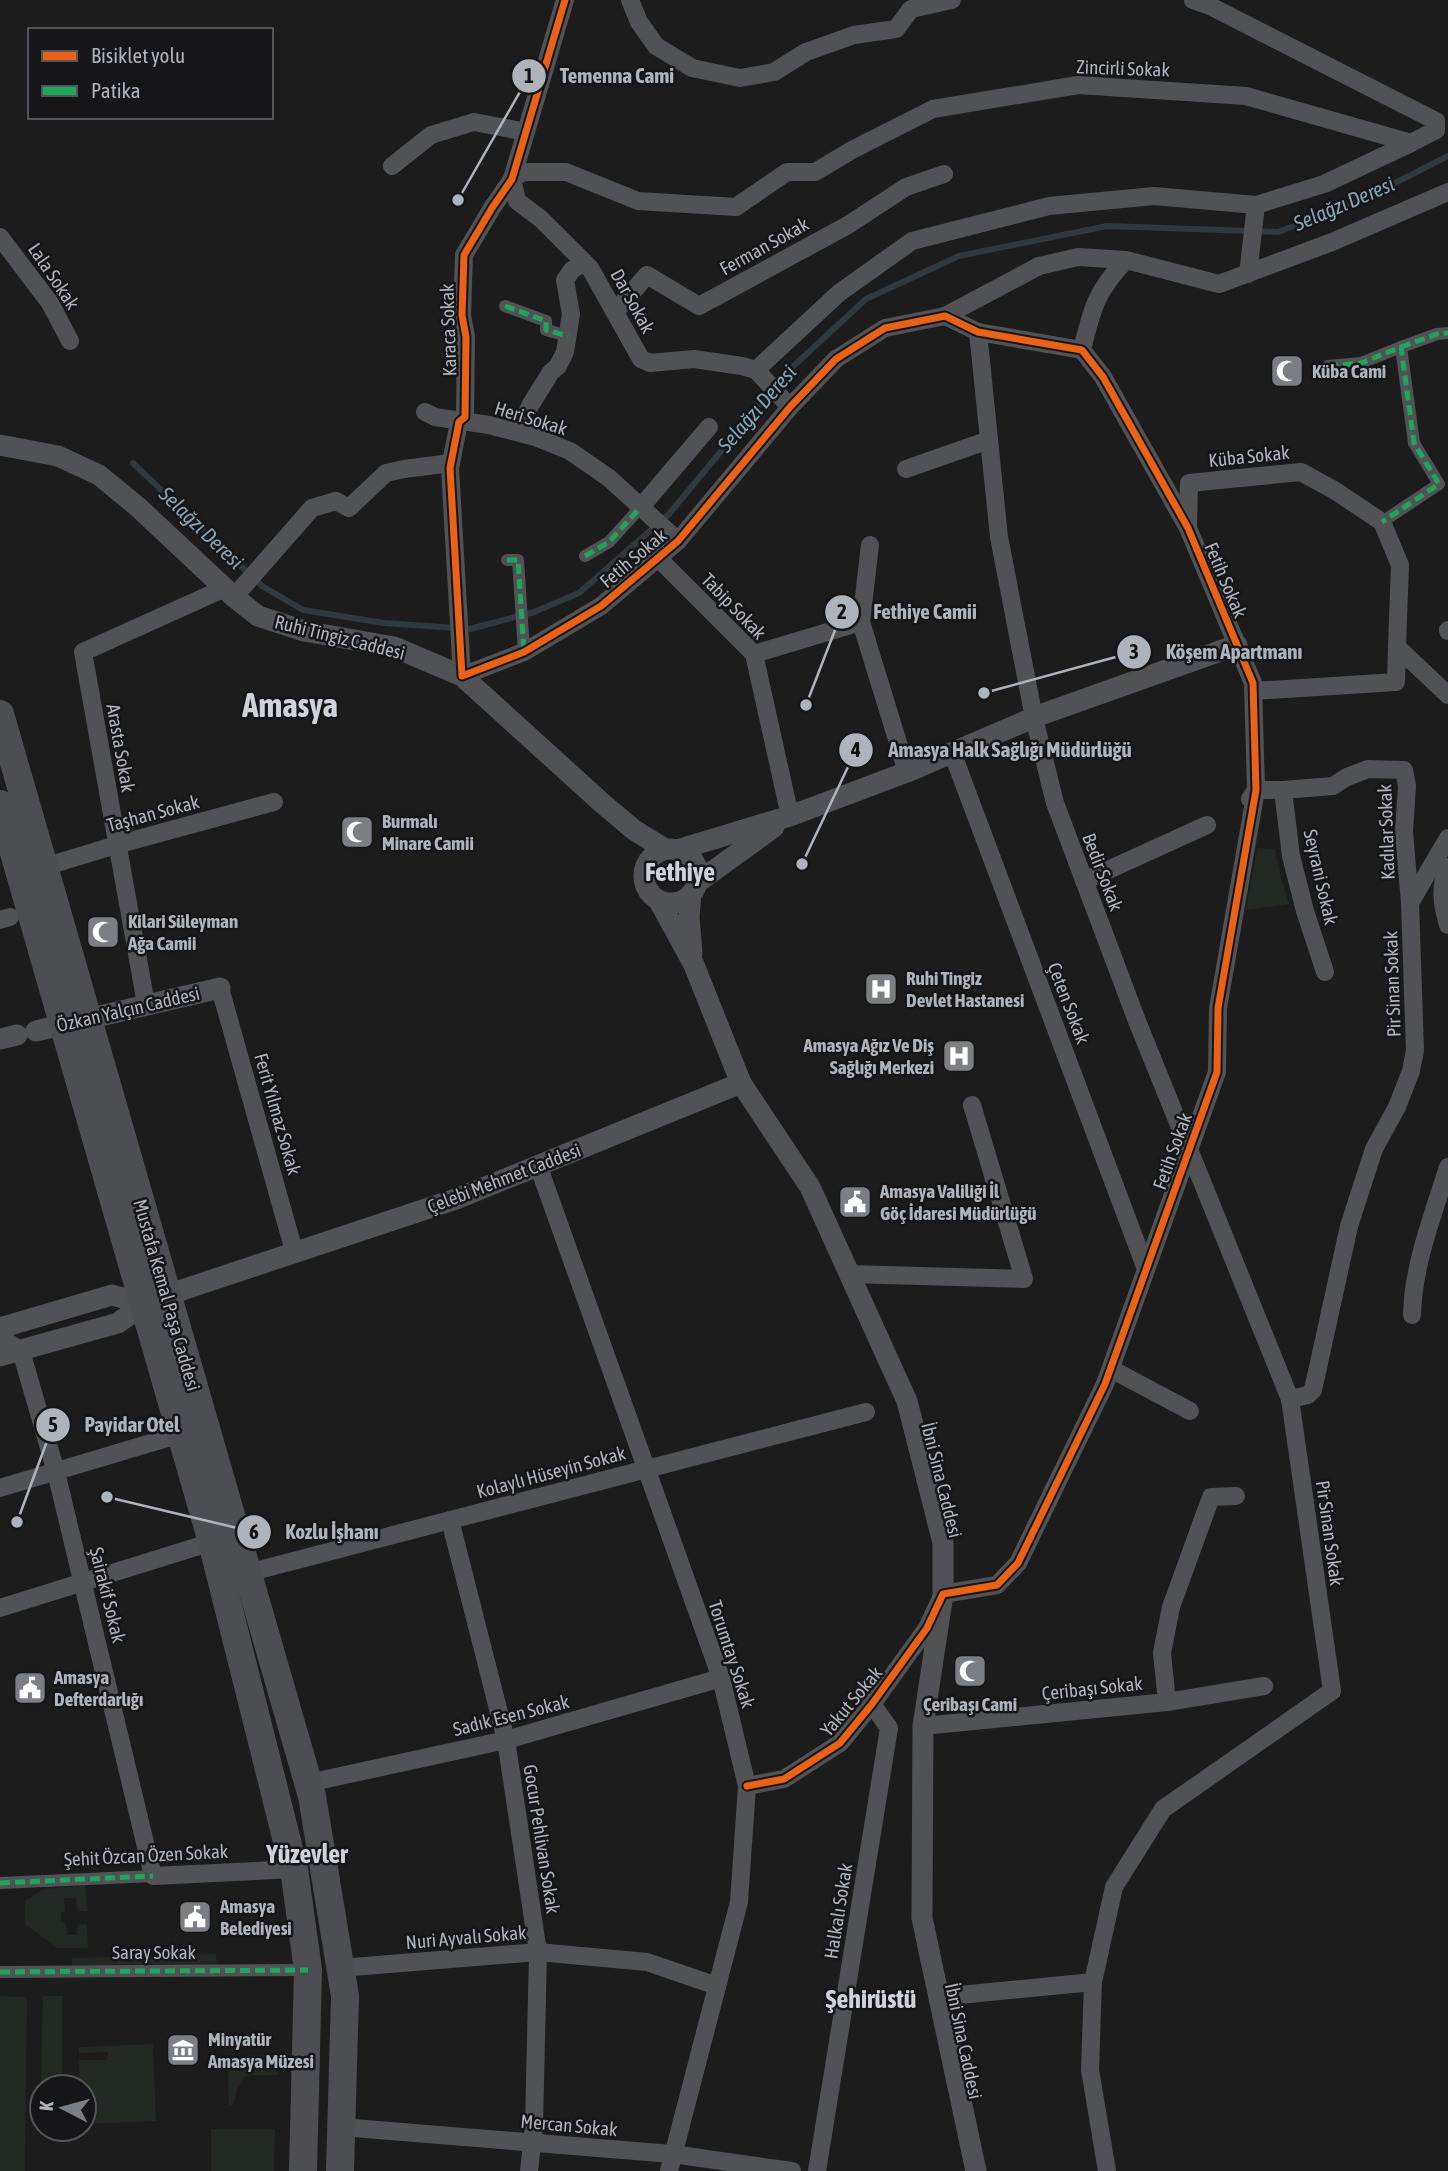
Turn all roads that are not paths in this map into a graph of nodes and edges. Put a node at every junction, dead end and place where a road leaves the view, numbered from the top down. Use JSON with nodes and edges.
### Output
{"nodes":[{"id":1,"x":565,"y":0,"type":"edge"},
{"id":2,"x":630,"y":0,"type":"edge"},
{"id":3,"x":951,"y":0,"type":"edge"},
{"id":4,"x":1193,"y":0,"type":"edge"},
{"id":5,"x":526,"y":132,"type":"junction"},
{"id":6,"x":1411,"y":143,"type":"junction"},
{"id":7,"x":392,"y":166,"type":"dead end"},
{"id":8,"x":944,"y":174,"type":"dead end"},
{"id":9,"x":512,"y":179,"type":"junction"},
{"id":10,"x":1448,"y":192,"type":"edge"},
{"id":11,"x":1256,"y":205,"type":"junction"},
{"id":12,"x":0,"y":237,"type":"edge"},
{"id":13,"x":1126,"y":260,"type":"junction"},
{"id":14,"x":584,"y":262,"type":"junction"},
{"id":15,"x":1248,"y":274,"type":"junction"},
{"id":16,"x":505,"y":306,"type":"dead end"},
{"id":17,"x":615,"y":312,"type":"junction"},
{"id":18,"x":945,"y":316,"type":"junction"},
{"id":19,"x":978,"y":332,"type":"junction"},
{"id":20,"x":1448,"y":333,"type":"edge"},
{"id":21,"x":568,"y":336,"type":"junction"},
{"id":22,"x":70,"y":341,"type":"dead end"},
{"id":23,"x":1401,"y":347,"type":"junction"},
{"id":24,"x":1083,"y":350,"type":"junction"},
{"id":25,"x":1328,"y":366,"type":"dead end"},
{"id":26,"x":760,"y":374,"type":"junction"},
{"id":27,"x":788,"y":404,"type":"junction"},
{"id":28,"x":425,"y":412,"type":"dead end"},
{"id":29,"x":459,"y":422,"type":"junction"},
{"id":30,"x":709,"y":427,"type":"dead end"},
{"id":31,"x":519,"y":432,"type":"junction"},
{"id":32,"x":989,"y":440,"type":"junction"},
{"id":33,"x":0,"y":445,"type":"edge"},
{"id":34,"x":451,"y":463,"type":"junction"},
{"id":35,"x":906,"y":469,"type":"dead end"},
{"id":36,"x":1444,"y":481,"type":"edge"},
{"id":37,"x":642,"y":510,"type":"junction"},
{"id":38,"x":1382,"y":522,"type":"junction"},
{"id":39,"x":1188,"y":528,"type":"junction"},
{"id":40,"x":674,"y":538,"type":"junction"},
{"id":41,"x":870,"y":545,"type":"dead end"},
{"id":42,"x":585,"y":556,"type":"dead end"},
{"id":43,"x":658,"y":558,"type":"junction"},
{"id":44,"x":507,"y":560,"type":"dead end"},
{"id":45,"x":235,"y":590,"type":"junction"},
{"id":46,"x":861,"y":622,"type":"junction"},
{"id":47,"x":1237,"y":645,"type":"junction"},
{"id":48,"x":1397,"y":647,"type":"junction"},
{"id":49,"x":524,"y":652,"type":"junction"},
{"id":50,"x":754,"y":654,"type":"junction"},
{"id":51,"x":462,"y":676,"type":"junction"},
{"id":52,"x":1254,"y":691,"type":"junction"},
{"id":53,"x":1448,"y":695,"type":"edge"},
{"id":54,"x":0,"y":714,"type":"edge"},
{"id":55,"x":1034,"y":718,"type":"junction"},
{"id":56,"x":952,"y":752,"type":"junction"},
{"id":57,"x":907,"y":772,"type":"junction"},
{"id":58,"x":1256,"y":790,"type":"junction"},
{"id":59,"x":1283,"y":790,"type":"junction"},
{"id":60,"x":274,"y":802,"type":"dead end"},
{"id":61,"x":0,"y":804,"type":"edge"},
{"id":62,"x":1242,"y":811,"type":"dead end"},
{"id":63,"x":790,"y":816,"type":"junction"},
{"id":64,"x":1207,"y":825,"type":"dead end"},
{"id":65,"x":634,"y":830,"type":"junction"},
{"id":66,"x":1448,"y":838,"type":"edge"},
{"id":67,"x":116,"y":845,"type":"junction"},
{"id":68,"x":671,"y":850,"type":"junction"},
{"id":69,"x":645,"y":866,"type":"junction"},
{"id":70,"x":44,"y":867,"type":"junction"},
{"id":71,"x":1448,"y":867,"type":"edge"},
{"id":72,"x":1084,"y":881,"type":"junction"},
{"id":73,"x":694,"y":888,"type":"junction"},
{"id":74,"x":659,"y":901,"type":"junction"},
{"id":75,"x":1410,"y":903,"type":"junction"},
{"id":76,"x":1448,"y":925,"type":"edge"},
{"id":77,"x":694,"y":965,"type":"junction"},
{"id":78,"x":1325,"y":972,"type":"dead end"},
{"id":79,"x":220,"y":988,"type":"joint"},
{"id":80,"x":146,"y":1004,"type":"junction"},
{"id":81,"x":41,"y":1029,"type":"edge"},
{"id":82,"x":741,"y":1083,"type":"junction"},
{"id":83,"x":972,"y":1105,"type":"dead end"},
{"id":84,"x":1190,"y":1147,"type":"junction"},
{"id":85,"x":538,"y":1166,"type":"junction"},
{"id":86,"x":1448,"y":1167,"type":"edge"},
{"id":87,"x":294,"y":1251,"type":"junction"},
{"id":88,"x":1146,"y":1269,"type":"junction"},
{"id":89,"x":849,"y":1274,"type":"junction"},
{"id":90,"x":156,"y":1299,"type":"junction"},
{"id":91,"x":1412,"y":1315,"type":"dead end"},
{"id":92,"x":0,"y":1328,"type":"edge"},
{"id":93,"x":0,"y":1336,"type":"edge"},
{"id":94,"x":21,"y":1351,"type":"junction"},
{"id":95,"x":0,"y":1356,"type":"edge"},
{"id":96,"x":1111,"y":1369,"type":"junction"},
{"id":97,"x":1290,"y":1399,"type":"junction"},
{"id":98,"x":1190,"y":1411,"type":"dead end"},
{"id":99,"x":866,"y":1412,"type":"dead end"},
{"id":100,"x":181,"y":1434,"type":"junction"},
{"id":101,"x":646,"y":1469,"type":"junction"},
{"id":102,"x":56,"y":1472,"type":"junction"},
{"id":103,"x":0,"y":1488,"type":"edge"},
{"id":104,"x":1236,"y":1496,"type":"dead end"},
{"id":105,"x":450,"y":1520,"type":"junction"},
{"id":106,"x":212,"y":1542,"type":"junction"},
{"id":107,"x":247,"y":1573,"type":"junction"},
{"id":108,"x":84,"y":1581,"type":"junction"},
{"id":109,"x":943,"y":1594,"type":"junction"},
{"id":110,"x":0,"y":1608,"type":"edge"},
{"id":111,"x":721,"y":1678,"type":"junction"},
{"id":112,"x":1264,"y":1686,"type":"dead end"},
{"id":113,"x":1167,"y":1702,"type":"junction"},
{"id":114,"x":872,"y":1704,"type":"junction"},
{"id":115,"x":923,"y":1726,"type":"junction"},
{"id":116,"x":506,"y":1740,"type":"junction"},
{"id":117,"x":308,"y":1783,"type":"junction"},
{"id":118,"x":747,"y":1786,"type":"junction"},
{"id":119,"x":294,"y":1869,"type":"junction"},
{"id":120,"x":153,"y":1876,"type":"junction"},
{"id":121,"x":0,"y":1883,"type":"edge"},
{"id":122,"x":538,"y":1952,"type":"junction"},
{"id":123,"x":340,"y":1968,"type":"junction"},
{"id":124,"x":308,"y":1970,"type":"junction"},
{"id":125,"x":0,"y":1972,"type":"edge"},
{"id":126,"x":1093,"y":1982,"type":"junction"},
{"id":127,"x":717,"y":1986,"type":"junction"},
{"id":128,"x":939,"y":1997,"type":"junction"},
{"id":129,"x":341,"y":2127,"type":"junction"},
{"id":130,"x":532,"y":2142,"type":"junction"},
{"id":131,"x":670,"y":2163,"type":"edge"},
{"id":132,"x":303,"y":2171,"type":"edge"},
{"id":133,"x":340,"y":2171,"type":"edge"},
{"id":134,"x":529,"y":2171,"type":"edge"},
{"id":135,"x":792,"y":2171,"type":"edge"},
{"id":136,"x":817,"y":2171,"type":"edge"},
{"id":137,"x":976,"y":2171,"type":"edge"},
{"id":138,"x":1107,"y":2171,"type":"edge"}],
"edges":[{"from":1,"to":5,"type":"street","name":"Karaca Sokak"},
{"from":2,"to":3,"type":"street"},
{"from":4,"to":6,"type":"street"},
{"from":5,"to":7,"type":"street"},
{"from":5,"to":9,"type":"street","name":"Karaca Sokak"},
{"from":6,"to":9,"type":"street","name":"Zincirli Sokak"},
{"from":6,"to":11,"type":"street"},
{"from":8,"to":17,"type":"street","name":"Ferman Sokak"},
{"from":9,"to":14,"type":"street","name":"Dar Sokak"},
{"from":9,"to":29,"type":"street","name":"Karaca Sokak"},
{"from":10,"to":15,"type":"street","name":"Fetih Sokak"},
{"from":11,"to":15,"type":"street"},
{"from":11,"to":26,"type":"street"},
{"from":12,"to":22,"type":"street","name":"Lala Sokak"},
{"from":13,"to":15,"type":"street","name":"Fetih Sokak"},
{"from":13,"to":18,"type":"street","name":"Fetih Sokak"},
{"from":13,"to":24,"type":"street"},
{"from":14,"to":17,"type":"street","name":"Dar Sokak"},
{"from":14,"to":21,"type":"street"},
{"from":16,"to":21,"type":"street"},
{"from":17,"to":26,"type":"street","name":"Dar Sokak"},
{"from":18,"to":19,"type":"street"},
{"from":18,"to":27,"type":"street","name":"Fetih Sokak"},
{"from":19,"to":24,"type":"street"},
{"from":19,"to":32,"type":"street","name":"Bedir Sokak"},
{"from":20,"to":23,"type":"street"},
{"from":21,"to":31,"type":"street"},
{"from":23,"to":25,"type":"street"},
{"from":23,"to":36,"type":"street"},
{"from":24,"to":39,"type":"street","name":"Fetih Sokak"},
{"from":26,"to":27,"type":"street"},
{"from":27,"to":40,"type":"street","name":"Fetih Sokak"},
{"from":28,"to":29,"type":"street","name":"Heri Sokak"},
{"from":29,"to":31,"type":"street","name":"Heri Sokak"},
{"from":29,"to":34,"type":"street","name":"Karaca Sokak"},
{"from":30,"to":37,"type":"street"},
{"from":31,"to":37,"type":"street","name":"Heri Sokak"},
{"from":32,"to":35,"type":"street"},
{"from":32,"to":55,"type":"street","name":"Bedir Sokak"},
{"from":33,"to":45,"type":"street","name":"Ruhi Tingiz Caddesi"},
{"from":34,"to":45,"type":"street"},
{"from":34,"to":51,"type":"street","name":"Karaca Sokak"},
{"from":36,"to":38,"type":"street"},
{"from":37,"to":40,"type":"street","name":"Heri Sokak"},
{"from":37,"to":42,"type":"street"},
{"from":38,"to":39,"type":"street","name":"Küba Sokak"},
{"from":38,"to":48,"type":"street"},
{"from":39,"to":47,"type":"street","name":"Fetih Sokak"},
{"from":40,"to":43,"type":"street","name":"Fetih Sokak"},
{"from":41,"to":46,"type":"street"},
{"from":43,"to":49,"type":"street","name":"Fetih Sokak"},
{"from":43,"to":50,"type":"street","name":"Tabip Sokak"},
{"from":44,"to":49,"type":"street"},
{"from":45,"to":51,"type":"street","name":"Ruhi Tingiz Caddesi"},
{"from":45,"to":67,"type":"street","name":"Arasta Sokak"},
{"from":46,"to":50,"type":"street"},
{"from":46,"to":57,"type":"street"},
{"from":47,"to":52,"type":"street","name":"Fetih Sokak"},
{"from":47,"to":55,"type":"street"},
{"from":48,"to":52,"type":"street"},
{"from":48,"to":53,"type":"street"},
{"from":49,"to":51,"type":"street","name":"Fetih Sokak"},
{"from":50,"to":63,"type":"street","name":"Tabip Sokak"},
{"from":51,"to":65,"type":"street","name":"Ruhi Tingiz Caddesi"},
{"from":52,"to":58,"type":"street","name":"Fetih Sokak"},
{"from":54,"to":70,"type":"main road","name":"Mustafa Kemal Paşa Caddesi"},
{"from":55,"to":56,"type":"street"},
{"from":55,"to":72,"type":"street","name":"Bedir Sokak"},
{"from":56,"to":57,"type":"street"},
{"from":56,"to":88,"type":"street","name":"Çeten Sokak"},
{"from":57,"to":63,"type":"street"},
{"from":58,"to":59,"type":"street","name":"Kadılar Sokak"},
{"from":58,"to":62,"type":"street"},
{"from":58,"to":84,"type":"street","name":"Fetih Sokak"},
{"from":59,"to":75,"type":"street","name":"Kadılar Sokak"},
{"from":59,"to":78,"type":"street","name":"Seyrani Sokak"},
{"from":60,"to":67,"type":"street","name":"Taşhan Sokak"},
{"from":61,"to":81,"type":"main road","name":"Mustafa Kemal Paşa Caddesi"},
{"from":63,"to":68,"type":"street"},
{"from":63,"to":73,"type":"street"},
{"from":64,"to":72,"type":"street"},
{"from":65,"to":68,"type":"street","name":"Ruhi Tingiz Caddesi"},
{"from":65,"to":69,"type":"street"},
{"from":66,"to":75,"type":"street","name":"Pir Sinan Sokak"},
{"from":67,"to":70,"type":"street","name":"Taşhan Sokak"},
{"from":67,"to":80,"type":"street","name":"Arasta Sokak"},
{"from":68,"to":69,"type":"street"},
{"from":68,"to":73,"type":"street"},
{"from":69,"to":74,"type":"street"},
{"from":70,"to":81,"type":"main road","name":"Mustafa Kemal Paşa Caddesi"},
{"from":71,"to":76,"type":"street"},
{"from":72,"to":84,"type":"street","name":"Bedir Sokak"},
{"from":73,"to":74,"type":"street"},
{"from":73,"to":77,"type":"street"},
{"from":74,"to":77,"type":"street"},
{"from":75,"to":97,"type":"street","name":"Pir Sinan Sokak"},
{"from":77,"to":82,"type":"street"},
{"from":79,"to":80,"type":"street","name":"Özkan Yalçın Caddesi"},
{"from":79,"to":87,"type":"street","name":"Ferit Yılmaz Sokak"},
{"from":80,"to":81,"type":"street","name":"Özkan Yalçın Caddesi"},
{"from":81,"to":90,"type":"main road","name":"Mustafa Kemal Paşa Caddesi"},
{"from":82,"to":85,"type":"street","name":"Çelebi Mehmet Caddesi"},
{"from":82,"to":89,"type":"street","name":"İbni Sina Caddesi"},
{"from":83,"to":89,"type":"street"},
{"from":84,"to":88,"type":"street","name":"Fetih Sokak"},
{"from":84,"to":97,"type":"street","name":"Bedir Sokak"},
{"from":85,"to":87,"type":"street","name":"Çelebi Mehmet Caddesi"},
{"from":85,"to":101,"type":"street","name":"Torumtay Sokak"},
{"from":86,"to":91,"type":"street"},
{"from":87,"to":90,"type":"street","name":"Çelebi Mehmet Caddesi"},
{"from":88,"to":96,"type":"street","name":"Fetih Sokak"},
{"from":89,"to":109,"type":"street","name":"İbni Sina Caddesi"},
{"from":90,"to":92,"type":"street"},
{"from":90,"to":94,"type":"street","name":"Çelebi Mehmet Caddesi"},
{"from":90,"to":100,"type":"main road","name":"Mustafa Kemal Paşa Caddesi"},
{"from":90,"to":107,"type":"main road","name":"Mustafa Kemal Paşa Caddesi"},
{"from":93,"to":94,"type":"street"},
{"from":94,"to":95,"type":"street","name":"Çelebi Mehmet Caddesi"},
{"from":94,"to":102,"type":"street","name":"Şairakif Sokak"},
{"from":96,"to":98,"type":"street"},
{"from":96,"to":109,"type":"street","name":"Fetih Sokak"},
{"from":97,"to":126,"type":"street","name":"Pir Sinan Sokak"},
{"from":99,"to":101,"type":"street","name":"Kolaylı Hüseyin Sokak"},
{"from":100,"to":102,"type":"street"},
{"from":100,"to":106,"type":"main road","name":"Mustafa Kemal Paşa Caddesi"},
{"from":101,"to":105,"type":"street","name":"Kolaylı Hüseyin Sokak"},
{"from":101,"to":111,"type":"street","name":"Torumtay Sokak"},
{"from":102,"to":103,"type":"street"},
{"from":102,"to":108,"type":"street","name":"Şairakif Sokak"},
{"from":104,"to":113,"type":"street"},
{"from":105,"to":107,"type":"street","name":"Kolaylı Hüseyin Sokak"},
{"from":105,"to":116,"type":"street","name":"Gocur Pehlivan Sokak"},
{"from":106,"to":108,"type":"street"},
{"from":106,"to":119,"type":"main road","name":"Mustafa Kemal Paşa Caddesi"},
{"from":107,"to":117,"type":"main road","name":"Mustafa Kemal Paşa Caddesi"},
{"from":108,"to":110,"type":"street"},
{"from":108,"to":120,"type":"street","name":"Şairakif Sokak"},
{"from":109,"to":114,"type":"street","name":"Yakut Sokak"},
{"from":109,"to":115,"type":"street","name":"İbni Sina Caddesi"},
{"from":111,"to":116,"type":"street","name":"Sadık Esen Sokak"},
{"from":111,"to":118,"type":"street","name":"Torumtay Sokak"},
{"from":112,"to":113,"type":"street","name":"Çeribaşı Sokak"},
{"from":113,"to":115,"type":"street","name":"Çeribaşı Sokak"},
{"from":114,"to":118,"type":"street","name":"Yakut Sokak"},
{"from":114,"to":136,"type":"street","name":"Halkalı Sokak"},
{"from":115,"to":128,"type":"street","name":"İbni Sina Caddesi"},
{"from":116,"to":117,"type":"street","name":"Sadık Esen Sokak"},
{"from":116,"to":122,"type":"street","name":"Gocur Pehlivan Sokak"},
{"from":117,"to":123,"type":"main road","name":"Mustafa Kemal Paşa Caddesi"},
{"from":118,"to":127,"type":"street","name":"Torumtay Sokak"},
{"from":119,"to":120,"type":"street","name":"Şehit Özcan Özen Sokak"},
{"from":119,"to":124,"type":"main road","name":"Mustafa Kemal Paşa Caddesi"},
{"from":120,"to":121,"type":"street","name":"Şehit Özcan Özen Sokak"},
{"from":122,"to":123,"type":"street","name":"Nuri Ayvalı Sokak"},
{"from":122,"to":127,"type":"street","name":"Nuri Ayvalı Sokak"},
{"from":122,"to":130,"type":"street","name":"Gocur Pehlivan Sokak"},
{"from":123,"to":129,"type":"main road","name":"Mustafa Kemal Paşa Caddesi"},
{"from":124,"to":125,"type":"street","name":"Saray Sokak"},
{"from":124,"to":132,"type":"main road","name":"Mustafa Kemal Paşa Caddesi"},
{"from":126,"to":128,"type":"street"},
{"from":126,"to":138,"type":"street","name":"Pir Sinan Sokak"},
{"from":127,"to":131,"type":"street","name":"Torumtay Sokak"},
{"from":128,"to":137,"type":"street","name":"İbni Sina Caddesi"},
{"from":129,"to":130,"type":"street","name":"Mercan Sokak"},
{"from":129,"to":133,"type":"main road","name":"Mustafa Kemal Paşa Caddesi"},
{"from":130,"to":131,"type":"street","name":"Mercan Sokak"},
{"from":130,"to":134,"type":"street","name":"Gocur Pehlivan Sokak"},
{"from":131,"to":135,"type":"street","name":"Mercan Sokak"}]}
